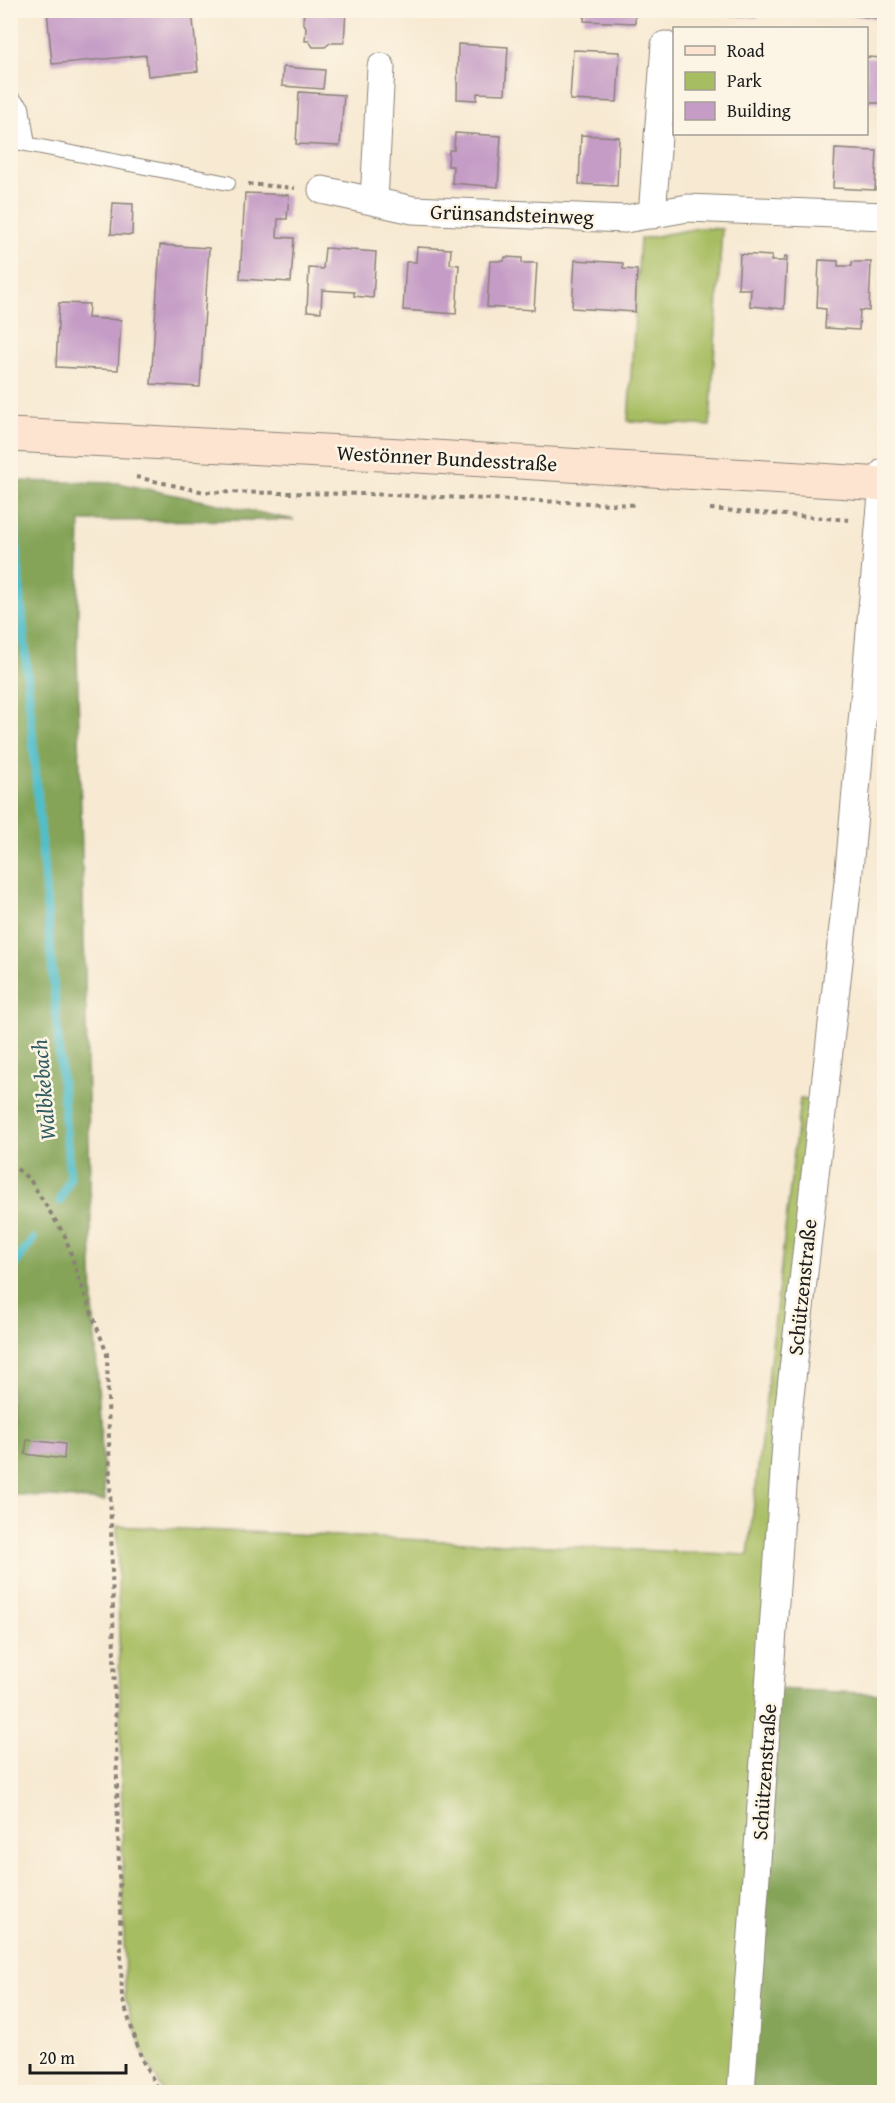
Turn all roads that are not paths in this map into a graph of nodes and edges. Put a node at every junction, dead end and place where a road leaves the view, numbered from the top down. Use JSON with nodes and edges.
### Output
{"nodes":[{"id":1,"x":665,"y":45,"type":"dead end"},
{"id":2,"x":381,"y":67,"type":"dead end"},
{"id":3,"x":10,"y":98,"type":"edge"},
{"id":4,"x":10,"y":141,"type":"edge"},
{"id":5,"x":28,"y":144,"type":"junction"},
{"id":6,"x":228,"y":183,"type":"road end"},
{"id":7,"x":322,"y":190,"type":"road end"},
{"id":8,"x":374,"y":201,"type":"junction"},
{"id":9,"x":652,"y":214,"type":"junction"},
{"id":10,"x":885,"y":216,"type":"edge"},
{"id":11,"x":10,"y":435,"type":"edge"},
{"id":12,"x":884,"y":480,"type":"edge"},
{"id":13,"x":741,"y":2092,"type":"edge"}],
"edges":[{"from":1,"to":9,"type":"street"},
{"from":2,"to":8,"type":"street"},
{"from":3,"to":5,"type":"lane"},
{"from":4,"to":5,"type":"lane"},
{"from":5,"to":6,"type":"lane"},
{"from":7,"to":8,"type":"street","name":"Grünsandsteinweg"},
{"from":8,"to":9,"type":"street","name":"Grünsandsteinweg"},
{"from":9,"to":10,"type":"street","name":"Grünsandsteinweg"},
{"from":11,"to":12,"type":"main road","name":"Westönner Bundesstraße"},
{"from":12,"to":13,"type":"street","name":"Schützenstraße"}]}
